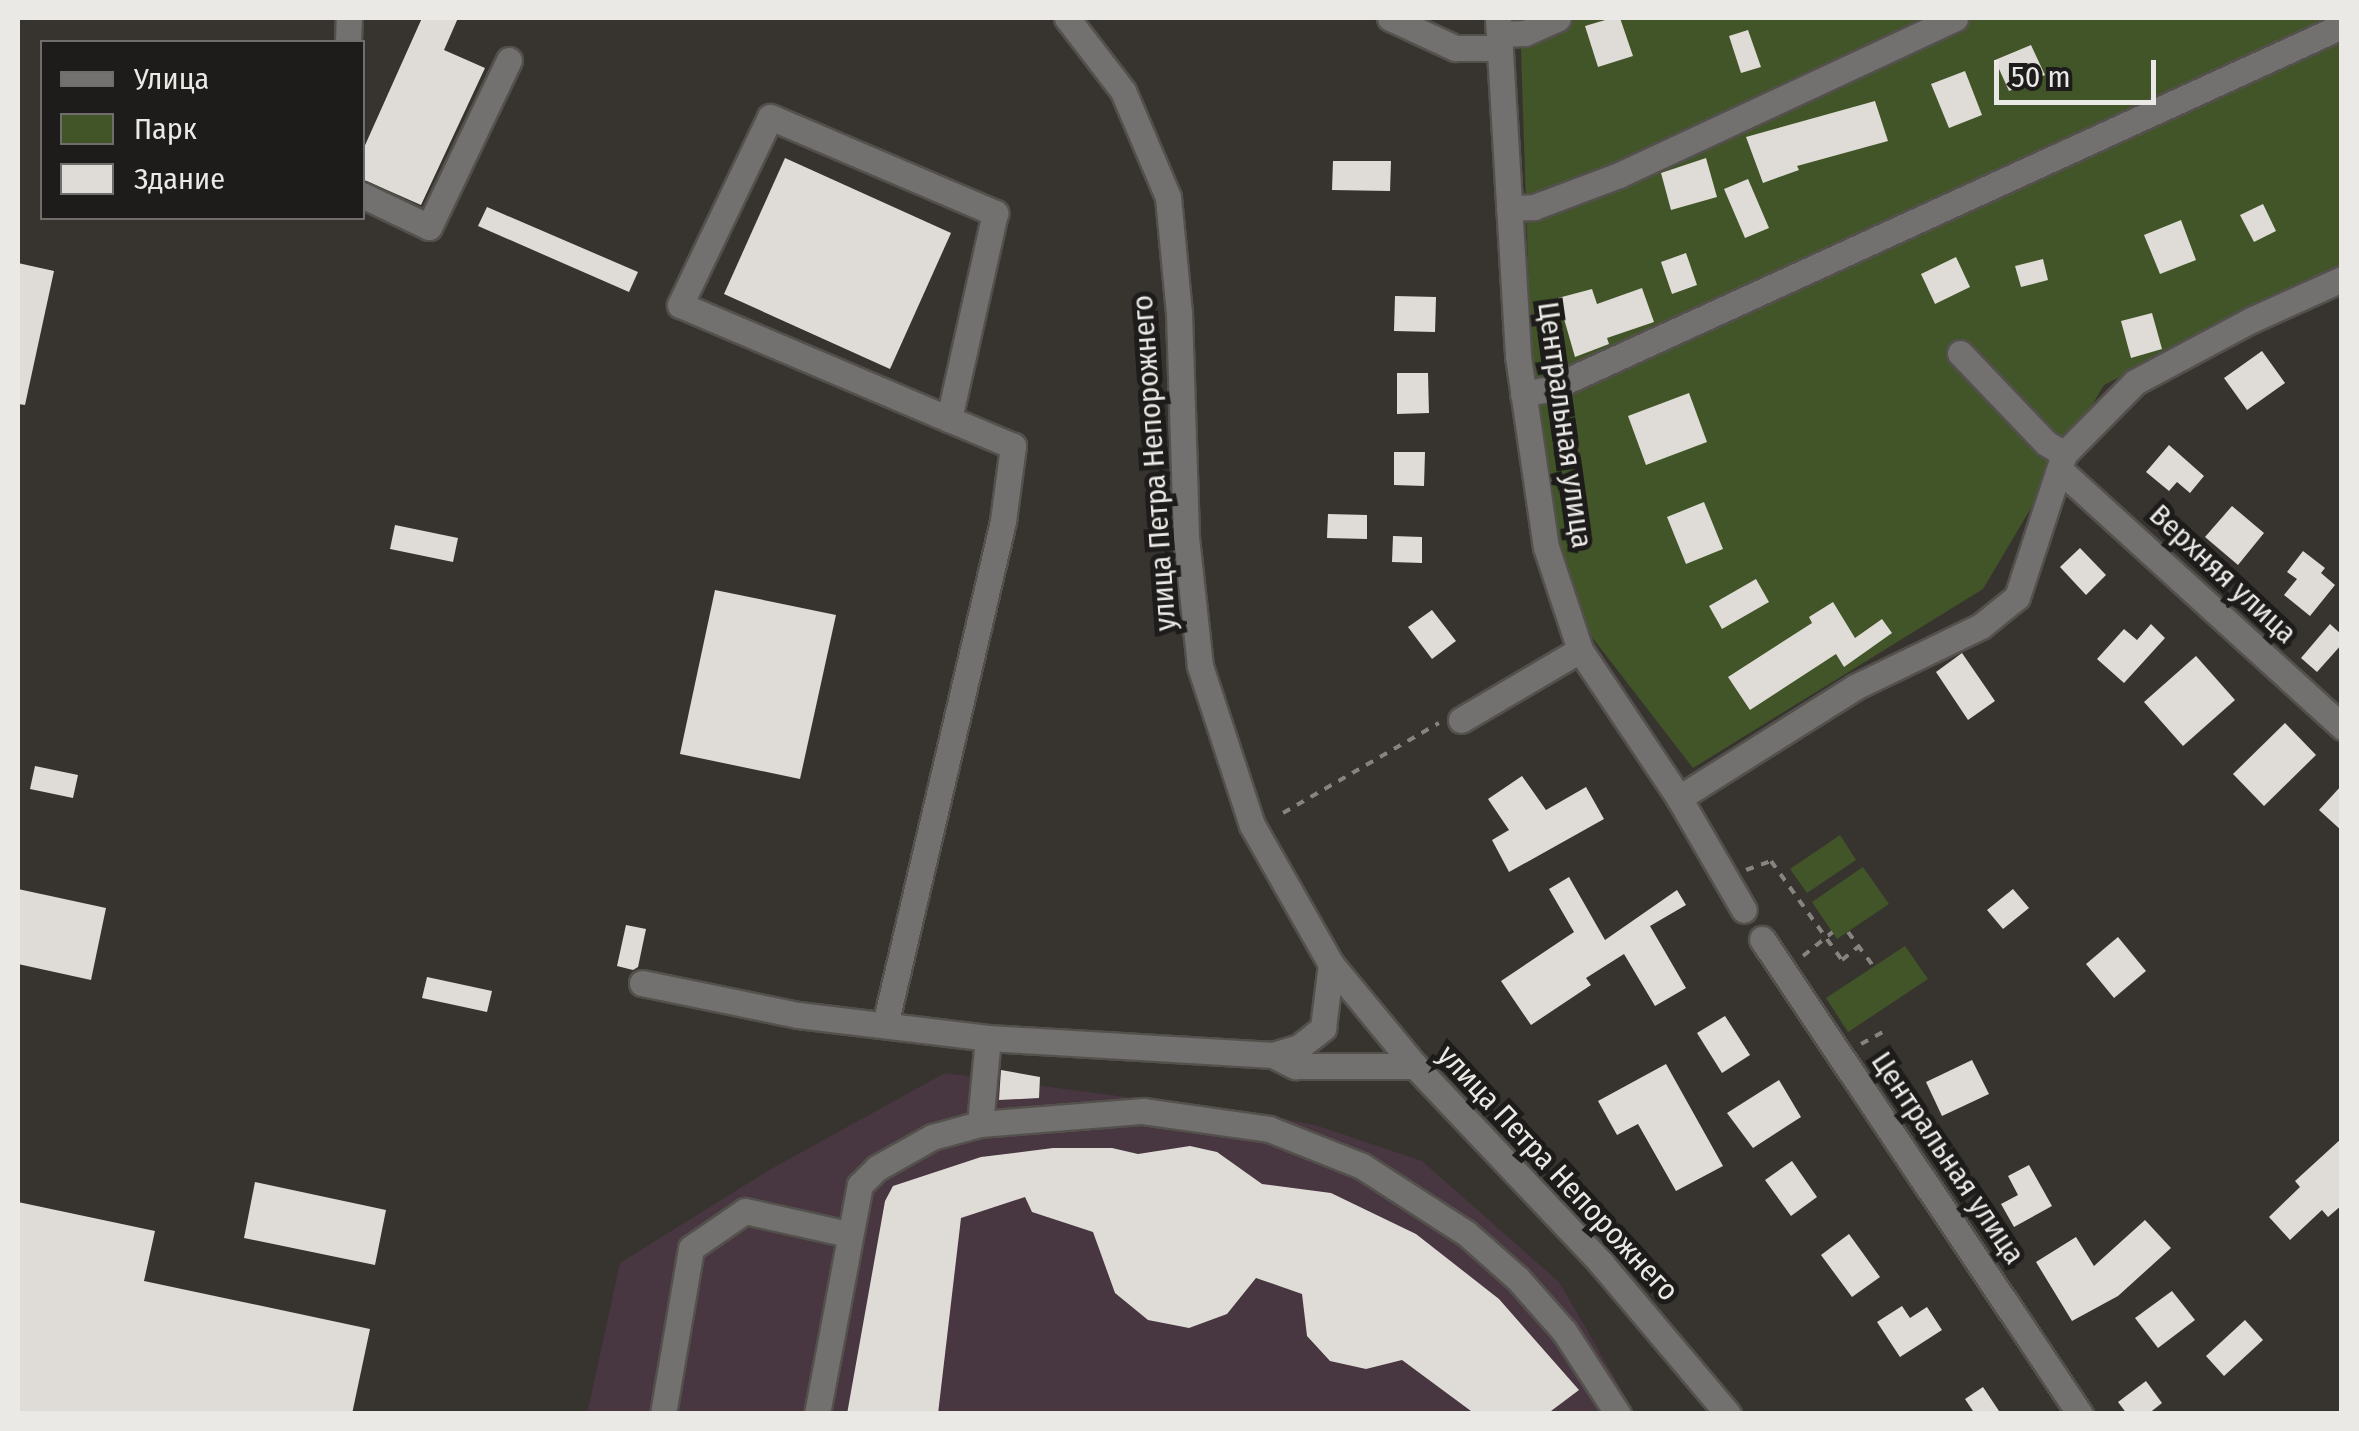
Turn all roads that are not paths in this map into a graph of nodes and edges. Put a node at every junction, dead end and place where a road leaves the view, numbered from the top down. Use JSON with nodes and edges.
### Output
{"nodes":[{"id":1,"x":1067,"y":18,"type":"edge"},
{"id":2,"x":1390,"y":18,"type":"edge"},
{"id":3,"x":1558,"y":18,"type":"edge"},
{"id":4,"x":1955,"y":18,"type":"edge"},
{"id":5,"x":2342,"y":26,"type":"edge"},
{"id":6,"x":1499,"y":33,"type":"edge"},
{"id":7,"x":509,"y":60,"type":"dead end"},
{"id":8,"x":365,"y":196,"type":"edge"},
{"id":9,"x":1508,"y":208,"type":"junction"},
{"id":10,"x":2342,"y":279,"type":"edge"},
{"id":11,"x":1960,"y":353,"type":"dead end"},
{"id":12,"x":1523,"y":394,"type":"junction"},
{"id":13,"x":949,"y":419,"type":"junction"},
{"id":14,"x":2062,"y":462,"type":"junction"},
{"id":15,"x":1580,"y":650,"type":"junction"},
{"id":16,"x":1461,"y":720,"type":"road end"},
{"id":17,"x":2342,"y":727,"type":"edge"},
{"id":18,"x":1679,"y":798,"type":"junction"},
{"id":19,"x":1744,"y":910,"type":"dead end"},
{"id":20,"x":1762,"y":939,"type":"dead end"},
{"id":21,"x":1331,"y":964,"type":"junction"},
{"id":22,"x":642,"y":983,"type":"dead end"},
{"id":23,"x":885,"y":1025,"type":"junction"},
{"id":24,"x":988,"y":1038,"type":"junction"},
{"id":25,"x":1273,"y":1055,"type":"junction"},
{"id":26,"x":1415,"y":1066,"type":"junction"},
{"id":27,"x":980,"y":1124,"type":"junction"},
{"id":28,"x":848,"y":1234,"type":"junction"},
{"id":29,"x":663,"y":1414,"type":"edge"},
{"id":30,"x":817,"y":1414,"type":"edge"},
{"id":31,"x":1618,"y":1414,"type":"edge"},
{"id":32,"x":1728,"y":1414,"type":"edge"},
{"id":33,"x":2080,"y":1414,"type":"edge"}],
"edges":[{"from":1,"to":21,"type":"street","name":"улица Петра Непорожнего"},
{"from":2,"to":6,"type":"street"},
{"from":3,"to":6,"type":"street"},
{"from":4,"to":9,"type":"street"},
{"from":5,"to":12,"type":"street"},
{"from":6,"to":9,"type":"street","name":"Центральная улица"},
{"from":7,"to":8,"type":"street"},
{"from":9,"to":12,"type":"street","name":"Центральная улица"},
{"from":10,"to":14,"type":"street"},
{"from":11,"to":14,"type":"street","name":"Верхняя улица"},
{"from":12,"to":15,"type":"street","name":"Центральная улица"},
{"from":13,"to":13,"type":"street"},
{"from":13,"to":23,"type":"street"},
{"from":14,"to":17,"type":"street","name":"Верхняя улица"},
{"from":14,"to":18,"type":"street"},
{"from":15,"to":16,"type":"street"},
{"from":15,"to":18,"type":"street","name":"Центральная улица"},
{"from":18,"to":19,"type":"street","name":"Центральная улица"},
{"from":20,"to":33,"type":"street","name":"Центральная улица"},
{"from":21,"to":25,"type":"street"},
{"from":21,"to":26,"type":"street","name":"улица Петра Непорожнего"},
{"from":22,"to":23,"type":"street"},
{"from":23,"to":24,"type":"street"},
{"from":24,"to":25,"type":"street"},
{"from":24,"to":27,"type":"street"},
{"from":25,"to":26,"type":"street"},
{"from":26,"to":32,"type":"street","name":"улица Петра Непорожнего"},
{"from":27,"to":28,"type":"street"},
{"from":27,"to":31,"type":"street"},
{"from":28,"to":29,"type":"street"},
{"from":28,"to":30,"type":"street"}]}
